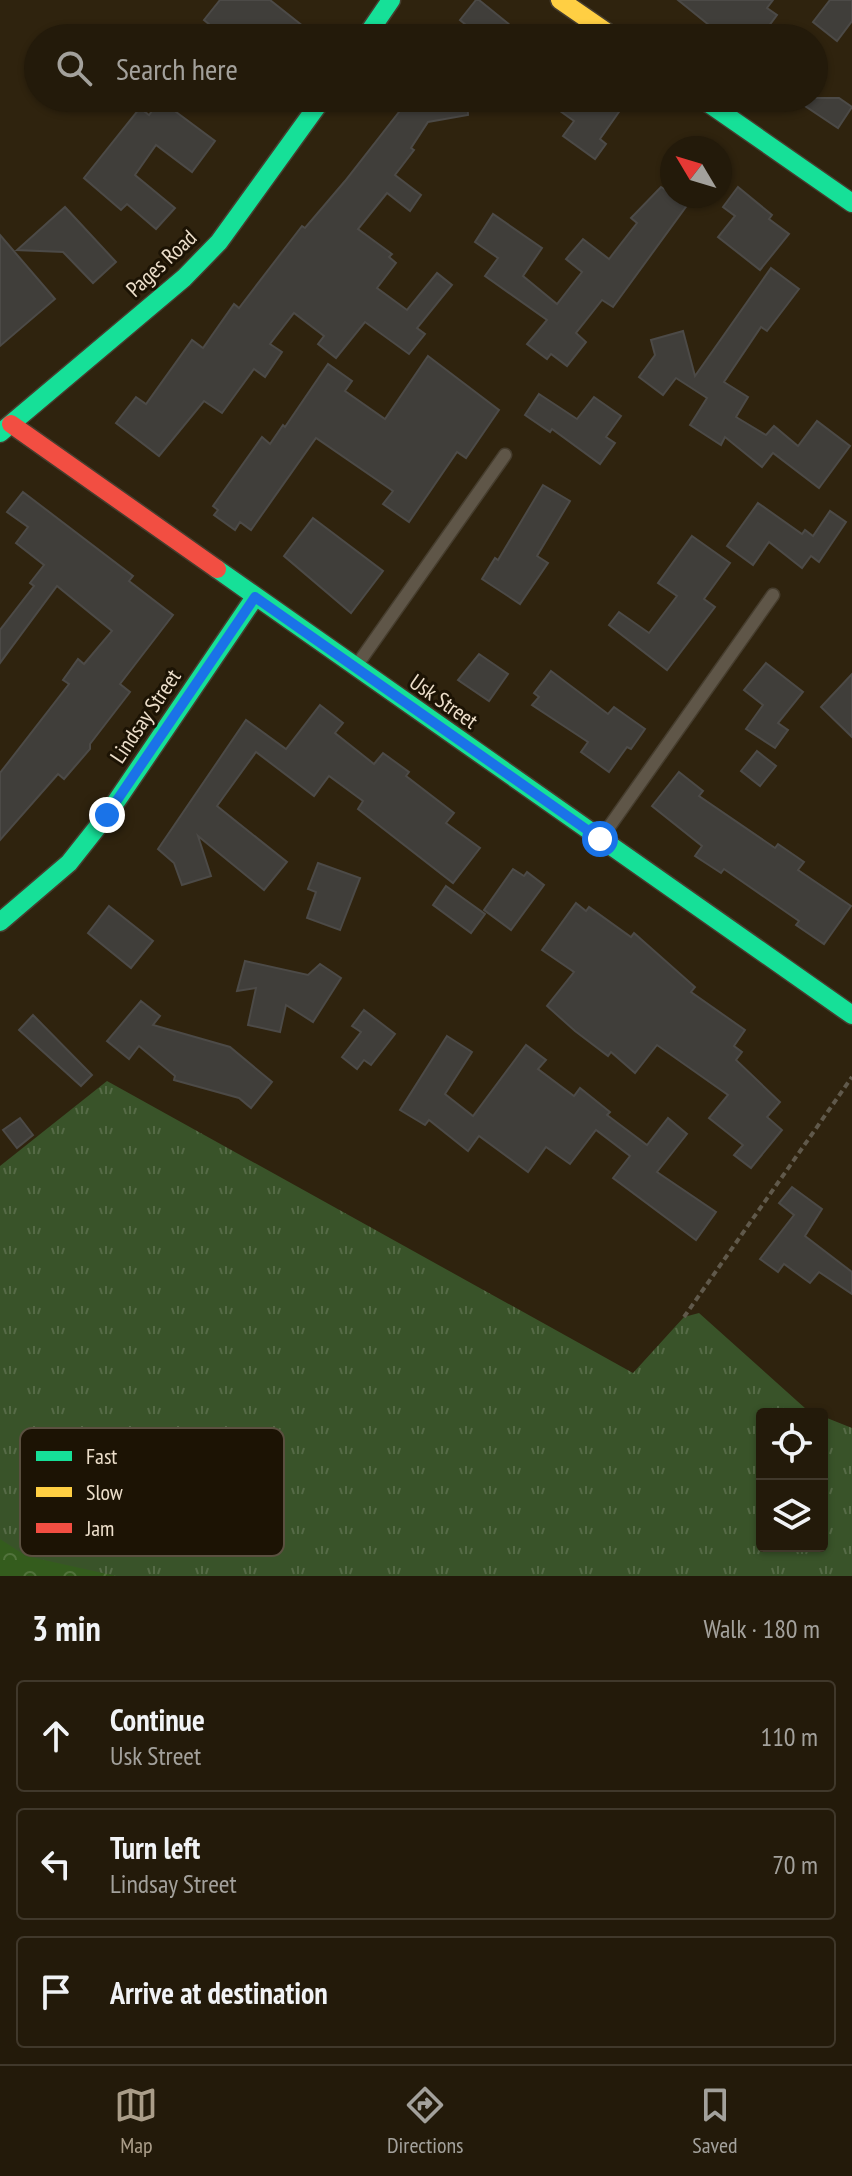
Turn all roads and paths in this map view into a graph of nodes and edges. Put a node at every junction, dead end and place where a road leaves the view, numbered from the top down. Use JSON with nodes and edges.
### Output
{"nodes":[{"id":1,"x":391,"y":0,"type":"edge"},
{"id":2,"x":560,"y":0,"type":"edge"},
{"id":3,"x":375,"y":24,"type":"edge"},
{"id":4,"x":595,"y":24,"type":"edge"},
{"id":5,"x":313,"y":112,"type":"edge"},
{"id":6,"x":721,"y":112,"type":"edge"},
{"id":7,"x":852,"y":203,"type":"edge"},
{"id":8,"x":5,"y":428,"type":"edge"},
{"id":9,"x":505,"y":455,"type":"dead end"},
{"id":10,"x":773,"y":595,"type":"dead end"},
{"id":11,"x":255,"y":597,"type":"junction"},
{"id":12,"x":355,"y":667,"type":"junction"},
{"id":13,"x":600,"y":839,"type":"junction"},
{"id":14,"x":0,"y":922,"type":"edge"},
{"id":15,"x":852,"y":1015,"type":"edge"},
{"id":16,"x":852,"y":1077,"type":"edge"},
{"id":17,"x":684,"y":1317,"type":"dead end"}],
"edges":[{"from":1,"to":3,"type":"street"},
{"from":2,"to":4,"type":"street"},
{"from":5,"to":8,"type":"street","name":"Pages Road"},
{"from":6,"to":7,"type":"street"},
{"from":8,"to":11,"type":"street","name":"Usk Street"},
{"from":9,"to":12,"type":"lane"},
{"from":10,"to":13,"type":"lane"},
{"from":11,"to":12,"type":"street","name":"Usk Street"},
{"from":11,"to":14,"type":"street","name":"Lindsay Street"},
{"from":12,"to":13,"type":"street","name":"Usk Street"},
{"from":13,"to":15,"type":"street","name":"Usk Street"},
{"from":16,"to":17,"type":"path"}]}
